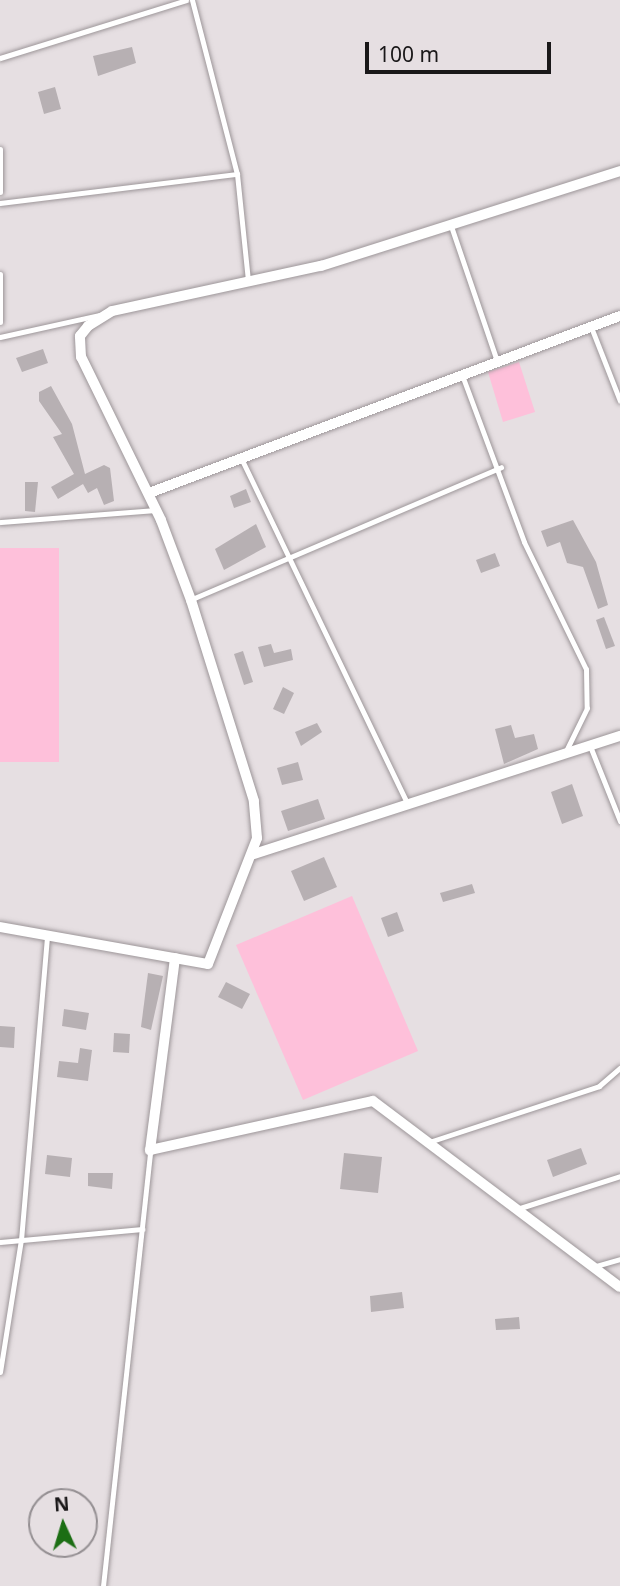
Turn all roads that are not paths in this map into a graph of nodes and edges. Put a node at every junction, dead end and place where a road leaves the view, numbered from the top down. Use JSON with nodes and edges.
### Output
{"nodes":[{"id":1,"x":186,"y":0,"type":"edge"},
{"id":2,"x":192,"y":0,"type":"edge"},
{"id":3,"x":0,"y":58,"type":"edge"},
{"id":4,"x":0,"y":149,"type":"edge"},
{"id":5,"x":620,"y":171,"type":"edge"},
{"id":6,"x":237,"y":174,"type":"junction"},
{"id":7,"x":0,"y":192,"type":"edge"},
{"id":8,"x":0,"y":204,"type":"edge"},
{"id":9,"x":451,"y":226,"type":"junction"},
{"id":10,"x":0,"y":274,"type":"edge"},
{"id":11,"x":248,"y":281,"type":"junction"},
{"id":12,"x":102,"y":314,"type":"junction"},
{"id":13,"x":1,"y":315,"type":"edge"},
{"id":14,"x":620,"y":316,"type":"edge"},
{"id":15,"x":0,"y":322,"type":"edge"},
{"id":16,"x":591,"y":327,"type":"junction"},
{"id":17,"x":0,"y":337,"type":"edge"},
{"id":18,"x":497,"y":361,"type":"junction"},
{"id":19,"x":462,"y":375,"type":"junction"},
{"id":20,"x":620,"y":401,"type":"edge"},
{"id":21,"x":242,"y":458,"type":"junction"},
{"id":22,"x":501,"y":467,"type":"junction"},
{"id":23,"x":149,"y":493,"type":"junction"},
{"id":24,"x":157,"y":510,"type":"junction"},
{"id":25,"x":0,"y":522,"type":"edge"},
{"id":26,"x":289,"y":558,"type":"junction"},
{"id":27,"x":191,"y":600,"type":"junction"},
{"id":28,"x":620,"y":736,"type":"edge"},
{"id":29,"x":590,"y":746,"type":"junction"},
{"id":30,"x":564,"y":755,"type":"junction"},
{"id":31,"x":408,"y":805,"type":"junction"},
{"id":32,"x":620,"y":821,"type":"edge"},
{"id":33,"x":254,"y":854,"type":"junction"},
{"id":34,"x":0,"y":927,"type":"edge"},
{"id":35,"x":47,"y":936,"type":"junction"},
{"id":36,"x":175,"y":958,"type":"junction"},
{"id":37,"x":620,"y":1068,"type":"edge"},
{"id":38,"x":432,"y":1141,"type":"junction"},
{"id":39,"x":150,"y":1150,"type":"junction"},
{"id":40,"x":620,"y":1176,"type":"edge"},
{"id":41,"x":520,"y":1208,"type":"junction"},
{"id":42,"x":142,"y":1229,"type":"junction"},
{"id":43,"x":21,"y":1240,"type":"junction"},
{"id":44,"x":0,"y":1242,"type":"edge"},
{"id":45,"x":620,"y":1259,"type":"edge"},
{"id":46,"x":596,"y":1266,"type":"junction"},
{"id":47,"x":620,"y":1287,"type":"edge"},
{"id":48,"x":0,"y":1372,"type":"edge"},
{"id":49,"x":103,"y":1586,"type":"edge"}],
"edges":[{"from":1,"to":3,"type":"lane"},
{"from":2,"to":6,"type":"lane"},
{"from":4,"to":7,"type":"lane"},
{"from":5,"to":9,"type":"street"},
{"from":6,"to":8,"type":"lane"},
{"from":6,"to":11,"type":"lane"},
{"from":9,"to":11,"type":"street"},
{"from":9,"to":18,"type":"lane"},
{"from":10,"to":13,"type":"lane"},
{"from":11,"to":12,"type":"street"},
{"from":12,"to":17,"type":"lane"},
{"from":12,"to":23,"type":"street"},
{"from":13,"to":15,"type":"lane"},
{"from":14,"to":16,"type":"street"},
{"from":16,"to":18,"type":"street"},
{"from":16,"to":20,"type":"lane"},
{"from":18,"to":19,"type":"street"},
{"from":19,"to":21,"type":"street"},
{"from":19,"to":22,"type":"lane"},
{"from":21,"to":23,"type":"street"},
{"from":21,"to":26,"type":"lane"},
{"from":22,"to":26,"type":"lane"},
{"from":22,"to":30,"type":"lane"},
{"from":23,"to":24,"type":"street"},
{"from":24,"to":25,"type":"lane"},
{"from":24,"to":27,"type":"street"},
{"from":26,"to":27,"type":"lane"},
{"from":26,"to":31,"type":"lane"},
{"from":27,"to":33,"type":"street"},
{"from":28,"to":29,"type":"street"},
{"from":29,"to":30,"type":"street"},
{"from":29,"to":32,"type":"lane"},
{"from":30,"to":31,"type":"street"},
{"from":31,"to":33,"type":"street"},
{"from":33,"to":36,"type":"street"},
{"from":34,"to":35,"type":"street"},
{"from":35,"to":36,"type":"street"},
{"from":35,"to":43,"type":"lane"},
{"from":36,"to":39,"type":"street"},
{"from":37,"to":38,"type":"lane"},
{"from":38,"to":39,"type":"street"},
{"from":38,"to":41,"type":"street"},
{"from":39,"to":42,"type":"lane"},
{"from":40,"to":41,"type":"lane"},
{"from":41,"to":46,"type":"street"},
{"from":42,"to":43,"type":"lane"},
{"from":42,"to":49,"type":"lane"},
{"from":43,"to":44,"type":"lane"},
{"from":43,"to":48,"type":"lane"},
{"from":45,"to":46,"type":"lane"},
{"from":46,"to":47,"type":"street"}]}
